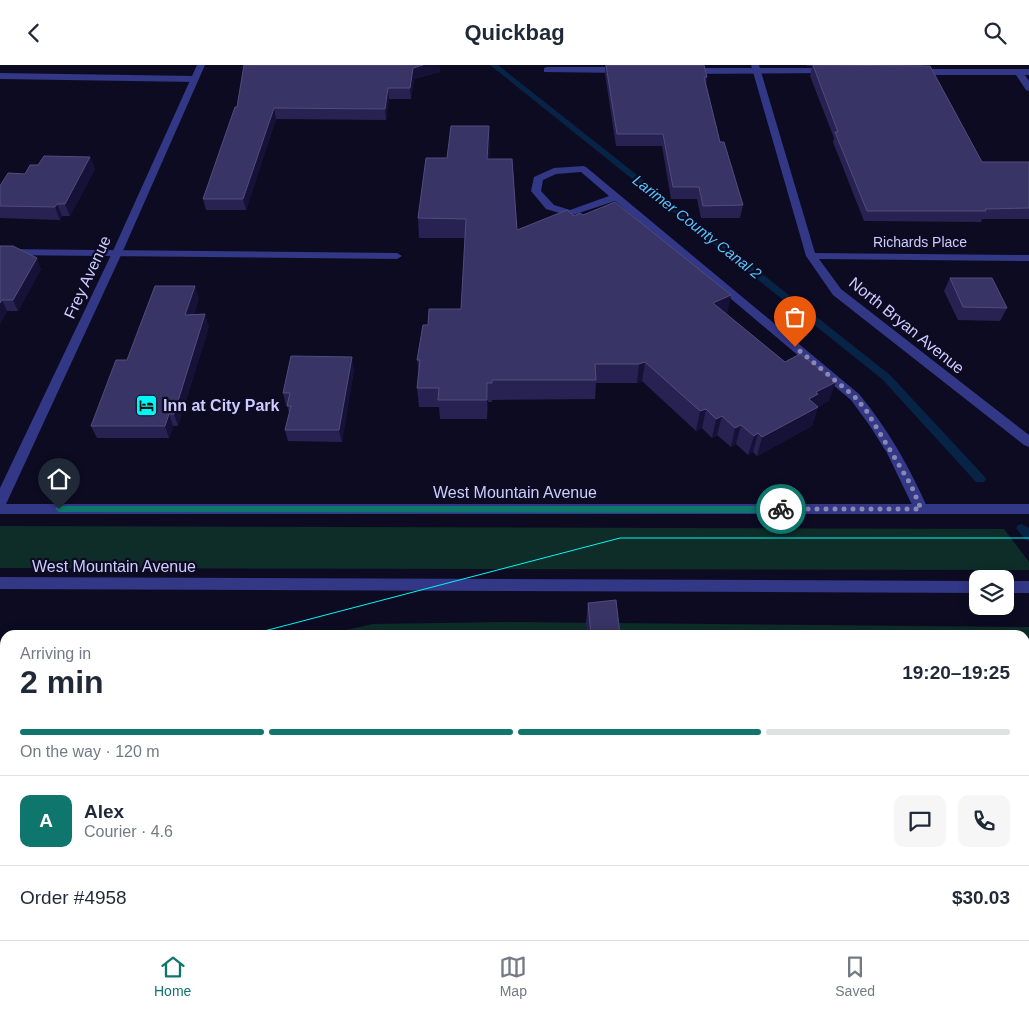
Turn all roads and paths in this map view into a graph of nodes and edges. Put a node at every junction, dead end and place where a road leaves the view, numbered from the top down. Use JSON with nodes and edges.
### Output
{"nodes":[{"id":1,"x":200,"y":65,"type":"edge"},
{"id":2,"x":756,"y":68,"type":"edge"},
{"id":3,"x":547,"y":70,"type":"dead end"},
{"id":4,"x":633,"y":70,"type":"edge"},
{"id":5,"x":680,"y":71,"type":"edge"},
{"id":6,"x":835,"y":71,"type":"edge"},
{"id":7,"x":903,"y":72,"type":"edge"},
{"id":8,"x":1018,"y":72,"type":"junction"},
{"id":9,"x":1029,"y":72,"type":"edge"},
{"id":10,"x":0,"y":76,"type":"edge"},
{"id":11,"x":195,"y":79,"type":"junction"},
{"id":12,"x":1029,"y":88,"type":"edge"},
{"id":13,"x":616,"y":197,"type":"junction"},
{"id":14,"x":0,"y":252,"type":"edge"},
{"id":15,"x":117,"y":253,"type":"junction"},
{"id":16,"x":398,"y":256,"type":"dead end"},
{"id":17,"x":811,"y":256,"type":"junction"},
{"id":18,"x":1029,"y":257,"type":"edge"},
{"id":19,"x":1029,"y":442,"type":"edge"},
{"id":20,"x":0,"y":502,"type":"edge"},
{"id":21,"x":0,"y":509,"type":"edge"},
{"id":22,"x":921,"y":509,"type":"junction"},
{"id":23,"x":1029,"y":509,"type":"edge"},
{"id":24,"x":0,"y":583,"type":"edge"},
{"id":25,"x":969,"y":587,"type":"edge"},
{"id":26,"x":1014,"y":587,"type":"edge"},
{"id":27,"x":1029,"y":587,"type":"edge"}],
"edges":[{"from":1,"to":11,"type":"street","name":"Frey Avenue"},
{"from":2,"to":5,"type":"street"},
{"from":2,"to":6,"type":"street"},
{"from":2,"to":17,"type":"street","name":"North Bryan Avenue"},
{"from":3,"to":4,"type":"street"},
{"from":7,"to":8,"type":"street"},
{"from":8,"to":9,"type":"street"},
{"from":8,"to":12,"type":"street"},
{"from":10,"to":11,"type":"street"},
{"from":11,"to":15,"type":"street","name":"Frey Avenue"},
{"from":13,"to":13,"type":"street"},
{"from":13,"to":22,"type":"street"},
{"from":14,"to":15,"type":"street"},
{"from":15,"to":16,"type":"street"},
{"from":15,"to":20,"type":"street","name":"Frey Avenue"},
{"from":17,"to":18,"type":"street","name":"Richards Place"},
{"from":17,"to":19,"type":"street","name":"North Bryan Avenue"},
{"from":21,"to":22,"type":"street","name":"West Mountain Avenue"},
{"from":22,"to":23,"type":"street","name":"West Mountain Avenue"},
{"from":24,"to":25,"type":"street","name":"West Mountain Avenue"},
{"from":26,"to":27,"type":"street"}]}
